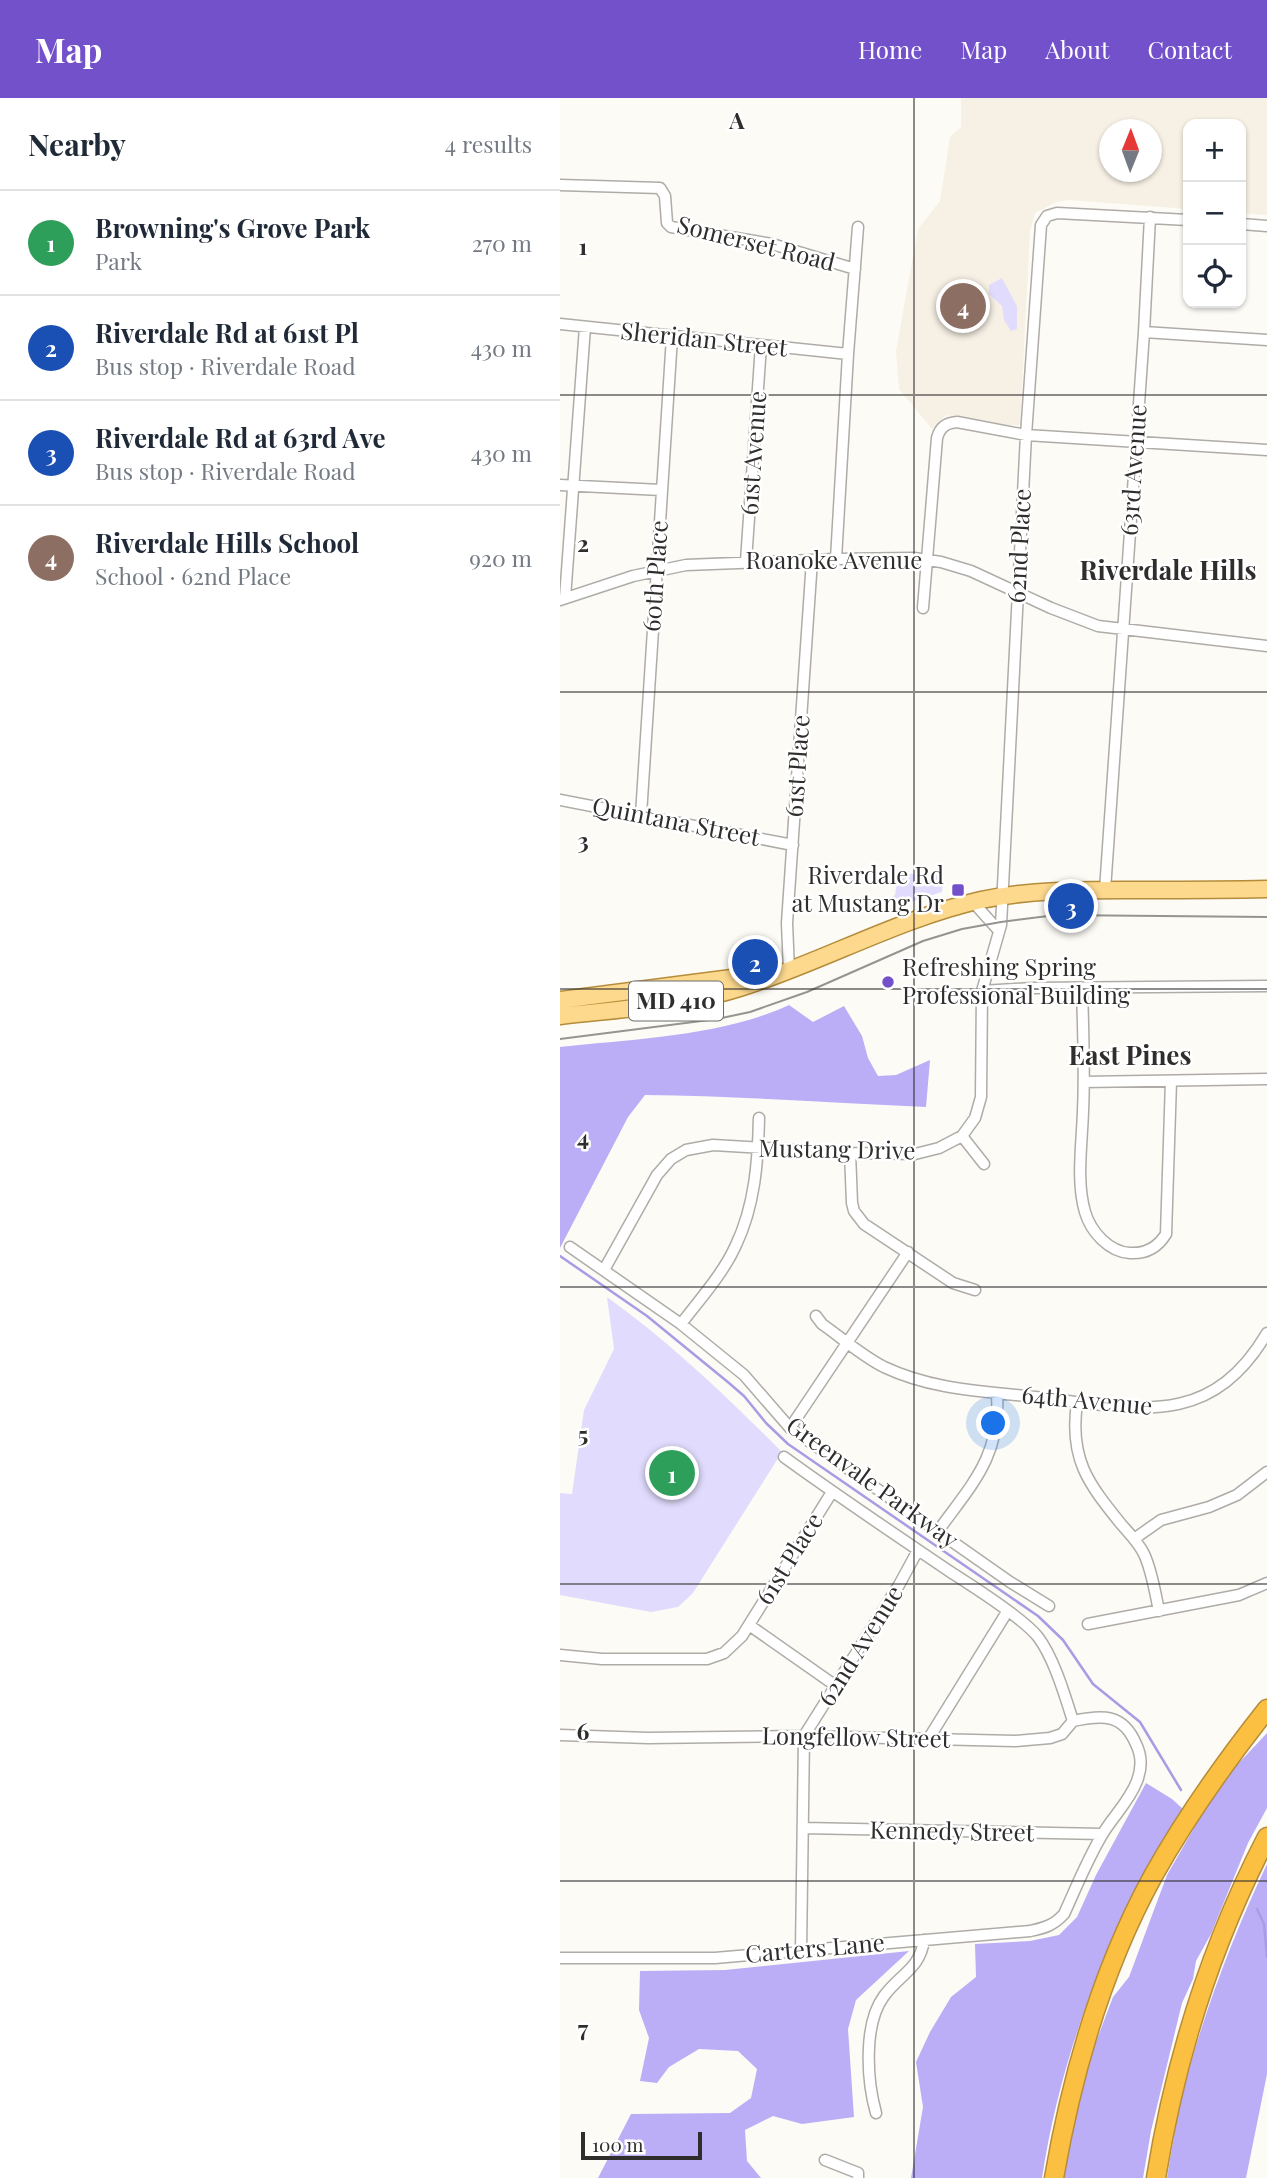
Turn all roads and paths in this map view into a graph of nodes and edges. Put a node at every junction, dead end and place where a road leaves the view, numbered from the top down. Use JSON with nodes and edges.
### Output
{"nodes":[{"id":1,"x":560,"y":185,"type":"edge"},
{"id":2,"x":1150,"y":217,"type":"junction"},
{"id":3,"x":1183,"y":220,"type":"edge"},
{"id":4,"x":1246,"y":224,"type":"edge"},
{"id":5,"x":1267,"y":226,"type":"edge"},
{"id":6,"x":858,"y":227,"type":"dead end"},
{"id":7,"x":855,"y":269,"type":"junction"},
{"id":8,"x":560,"y":324,"type":"edge"},
{"id":9,"x":585,"y":327,"type":"junction"},
{"id":10,"x":1144,"y":332,"type":"junction"},
{"id":11,"x":672,"y":337,"type":"junction"},
{"id":12,"x":1267,"y":340,"type":"edge"},
{"id":13,"x":761,"y":345,"type":"junction"},
{"id":14,"x":848,"y":354,"type":"junction"},
{"id":15,"x":1026,"y":435,"type":"junction"},
{"id":16,"x":1136,"y":442,"type":"junction"},
{"id":17,"x":1267,"y":450,"type":"edge"},
{"id":18,"x":560,"y":485,"type":"edge"},
{"id":19,"x":574,"y":485,"type":"junction"},
{"id":20,"x":661,"y":490,"type":"junction"},
{"id":21,"x":836,"y":559,"type":"junction"},
{"id":22,"x":927,"y":559,"type":"junction"},
{"id":23,"x":812,"y":560,"type":"junction"},
{"id":24,"x":746,"y":561,"type":"junction"},
{"id":25,"x":656,"y":571,"type":"junction"},
{"id":26,"x":1018,"y":592,"type":"junction"},
{"id":27,"x":563,"y":599,"type":"edge"},
{"id":28,"x":923,"y":608,"type":"dead end"},
{"id":29,"x":1122,"y":629,"type":"junction"},
{"id":30,"x":1267,"y":646,"type":"edge"},
{"id":31,"x":560,"y":800,"type":"edge"},
{"id":32,"x":642,"y":815,"type":"junction"},
{"id":33,"x":793,"y":845,"type":"junction"},
{"id":34,"x":1267,"y":889,"type":"edge"},
{"id":35,"x":1105,"y":890,"type":"junction"},
{"id":36,"x":1002,"y":896,"type":"junction"},
{"id":37,"x":973,"y":902,"type":"junction"},
{"id":38,"x":999,"y":931,"type":"junction"},
{"id":39,"x":789,"y":971,"type":"junction"},
{"id":40,"x":1267,"y":986,"type":"edge"},
{"id":41,"x":1082,"y":988,"type":"junction"},
{"id":42,"x":982,"y":992,"type":"junction"},
{"id":43,"x":560,"y":1000,"type":"edge"},
{"id":44,"x":560,"y":1016,"type":"edge"},
{"id":45,"x":1267,"y":1079,"type":"edge"},
{"id":46,"x":1171,"y":1081,"type":"junction"},
{"id":47,"x":1084,"y":1083,"type":"junction"},
{"id":48,"x":759,"y":1118,"type":"dead end"},
{"id":49,"x":962,"y":1136,"type":"junction"},
{"id":50,"x":758,"y":1149,"type":"junction"},
{"id":51,"x":850,"y":1153,"type":"junction"},
{"id":52,"x":984,"y":1164,"type":"dead end"},
{"id":53,"x":570,"y":1247,"type":"dead end"},
{"id":54,"x":908,"y":1252,"type":"junction"},
{"id":55,"x":604,"y":1270,"type":"junction"},
{"id":56,"x":975,"y":1290,"type":"dead end"},
{"id":57,"x":817,"y":1316,"type":"dead end"},
{"id":58,"x":681,"y":1324,"type":"junction"},
{"id":59,"x":1267,"y":1333,"type":"edge"},
{"id":60,"x":848,"y":1342,"type":"junction"},
{"id":61,"x":997,"y":1394,"type":"junction"},
{"id":62,"x":1077,"y":1403,"type":"junction"},
{"id":63,"x":790,"y":1428,"type":"junction"},
{"id":64,"x":785,"y":1457,"type":"dead end"},
{"id":65,"x":1267,"y":1472,"type":"edge"},
{"id":66,"x":832,"y":1492,"type":"junction"},
{"id":67,"x":938,"y":1531,"type":"junction"},
{"id":68,"x":1134,"y":1539,"type":"junction"},
{"id":69,"x":918,"y":1550,"type":"junction"},
{"id":70,"x":1267,"y":1583,"type":"edge"},
{"id":71,"x":1049,"y":1606,"type":"dead end"},
{"id":72,"x":1159,"y":1611,"type":"junction"},
{"id":73,"x":1007,"y":1612,"type":"junction"},
{"id":74,"x":749,"y":1625,"type":"junction"},
{"id":75,"x":1088,"y":1625,"type":"dead end"},
{"id":76,"x":560,"y":1654,"type":"edge"},
{"id":77,"x":836,"y":1686,"type":"junction"},
{"id":78,"x":1267,"y":1709,"type":"edge"},
{"id":79,"x":1073,"y":1721,"type":"junction"},
{"id":80,"x":560,"y":1735,"type":"edge"},
{"id":81,"x":804,"y":1736,"type":"junction"},
{"id":82,"x":929,"y":1738,"type":"junction"},
{"id":83,"x":803,"y":1828,"type":"junction"},
{"id":84,"x":1102,"y":1834,"type":"junction"},
{"id":85,"x":1267,"y":1837,"type":"edge"},
{"id":86,"x":924,"y":1940,"type":"junction"},
{"id":87,"x":801,"y":1951,"type":"junction"},
{"id":88,"x":560,"y":1958,"type":"edge"},
{"id":89,"x":876,"y":2113,"type":"dead end"},
{"id":90,"x":825,"y":2160,"type":"dead end"},
{"id":91,"x":858,"y":2178,"type":"edge"},
{"id":92,"x":1054,"y":2178,"type":"edge"},
{"id":93,"x":1156,"y":2178,"type":"edge"}],
"edges":[{"from":1,"to":7,"type":"street","name":"Somerset Road"},
{"from":2,"to":3,"type":"street"},
{"from":2,"to":10,"type":"street","name":"63rd Avenue"},
{"from":2,"to":15,"type":"street","name":"62nd Place"},
{"from":4,"to":5,"type":"street"},
{"from":6,"to":7,"type":"street"},
{"from":7,"to":14,"type":"street"},
{"from":8,"to":9,"type":"street","name":"Sheridan Street"},
{"from":9,"to":11,"type":"street","name":"Sheridan Street"},
{"from":9,"to":19,"type":"street"},
{"from":10,"to":12,"type":"street"},
{"from":10,"to":16,"type":"street","name":"63rd Avenue"},
{"from":11,"to":13,"type":"street","name":"Sheridan Street"},
{"from":11,"to":20,"type":"street","name":"60th Place"},
{"from":13,"to":14,"type":"street","name":"Sheridan Street"},
{"from":13,"to":24,"type":"street","name":"61st Avenue"},
{"from":14,"to":21,"type":"street"},
{"from":15,"to":16,"type":"street"},
{"from":15,"to":22,"type":"street"},
{"from":15,"to":26,"type":"street","name":"62nd Place"},
{"from":16,"to":17,"type":"street"},
{"from":16,"to":29,"type":"street","name":"63rd Avenue"},
{"from":18,"to":19,"type":"street"},
{"from":19,"to":20,"type":"street"},
{"from":19,"to":27,"type":"street"},
{"from":20,"to":25,"type":"street","name":"60th Place"},
{"from":21,"to":22,"type":"street","name":"Roanoke Avenue"},
{"from":21,"to":23,"type":"street","name":"Roanoke Avenue"},
{"from":22,"to":26,"type":"street","name":"Roanoke Avenue"},
{"from":22,"to":28,"type":"street"},
{"from":23,"to":24,"type":"street","name":"Roanoke Avenue"},
{"from":23,"to":33,"type":"street","name":"61st Place"},
{"from":24,"to":25,"type":"street","name":"Roanoke Avenue"},
{"from":25,"to":27,"type":"street","name":"Roanoke Avenue"},
{"from":25,"to":32,"type":"street","name":"60th Place"},
{"from":26,"to":29,"type":"street","name":"Roanoke Avenue"},
{"from":26,"to":36,"type":"street","name":"62nd Place"},
{"from":29,"to":30,"type":"street","name":"Roanoke Avenue"},
{"from":29,"to":35,"type":"street","name":"63rd Avenue"},
{"from":31,"to":32,"type":"street","name":"Quintana Street"},
{"from":32,"to":33,"type":"street","name":"Quintana Street"},
{"from":33,"to":39,"type":"street","name":"61st Place"},
{"from":34,"to":35,"type":"main road","number":"MD 410"},
{"from":35,"to":36,"type":"main road","number":"MD 410"},
{"from":36,"to":37,"type":"main road","number":"MD 410"},
{"from":36,"to":38,"type":"street"},
{"from":37,"to":38,"type":"street"},
{"from":37,"to":39,"type":"main road","number":"MD 410"},
{"from":38,"to":42,"type":"street"},
{"from":39,"to":43,"type":"main road","number":"MD 410"},
{"from":39,"to":44,"type":"main road","number":"MD 410"},
{"from":40,"to":41,"type":"street"},
{"from":41,"to":42,"type":"street"},
{"from":41,"to":47,"type":"street"},
{"from":42,"to":49,"type":"street"},
{"from":45,"to":46,"type":"street"},
{"from":46,"to":47,"type":"street"},
{"from":46,"to":47,"type":"street"},
{"from":48,"to":50,"type":"street"},
{"from":49,"to":51,"type":"street","name":"Mustang Drive"},
{"from":49,"to":52,"type":"street"},
{"from":50,"to":51,"type":"street","name":"Mustang Drive"},
{"from":50,"to":55,"type":"street","name":"Mustang Drive"},
{"from":50,"to":58,"type":"street"},
{"from":51,"to":54,"type":"street"},
{"from":53,"to":55,"type":"street","name":"Greenvale Parkway"},
{"from":54,"to":56,"type":"street"},
{"from":54,"to":60,"type":"street"},
{"from":55,"to":58,"type":"street","name":"Greenvale Parkway"},
{"from":57,"to":60,"type":"street"},
{"from":58,"to":63,"type":"street","name":"Greenvale Parkway"},
{"from":59,"to":62,"type":"street","name":"64th Avenue"},
{"from":60,"to":61,"type":"street","name":"64th Avenue"},
{"from":60,"to":63,"type":"street"},
{"from":61,"to":62,"type":"street","name":"64th Avenue"},
{"from":61,"to":67,"type":"street"},
{"from":62,"to":68,"type":"street"},
{"from":63,"to":67,"type":"street","name":"Greenvale Parkway"},
{"from":64,"to":66,"type":"street","name":"Greenvale Parkway"},
{"from":65,"to":68,"type":"street"},
{"from":66,"to":69,"type":"street","name":"Greenvale Parkway"},
{"from":66,"to":74,"type":"street","name":"61st Place"},
{"from":67,"to":71,"type":"street","name":"Greenvale Parkway"},
{"from":68,"to":72,"type":"street"},
{"from":69,"to":73,"type":"street","name":"Greenvale Parkway"},
{"from":69,"to":77,"type":"street","name":"62nd Avenue"},
{"from":70,"to":72,"type":"street"},
{"from":72,"to":75,"type":"street"},
{"from":73,"to":79,"type":"street","name":"Greenvale Parkway"},
{"from":73,"to":82,"type":"street"},
{"from":74,"to":76,"type":"street","name":"61st Place"},
{"from":74,"to":77,"type":"street"},
{"from":77,"to":81,"type":"street","name":"62nd Avenue"},
{"from":78,"to":92,"type":"highway"},
{"from":79,"to":82,"type":"street","name":"Longfellow Street"},
{"from":79,"to":84,"type":"street","name":"Longfellow Street"},
{"from":80,"to":81,"type":"street","name":"Longfellow Street"},
{"from":81,"to":82,"type":"street","name":"Longfellow Street"},
{"from":81,"to":83,"type":"street"},
{"from":83,"to":84,"type":"street","name":"Kennedy Street"},
{"from":83,"to":87,"type":"street"},
{"from":84,"to":86,"type":"street","name":"Carters Lane"},
{"from":85,"to":93,"type":"highway"},
{"from":86,"to":87,"type":"street","name":"Carters Lane"},
{"from":86,"to":89,"type":"street"},
{"from":87,"to":88,"type":"street","name":"Carters Lane"},
{"from":90,"to":91,"type":"street"}]}
